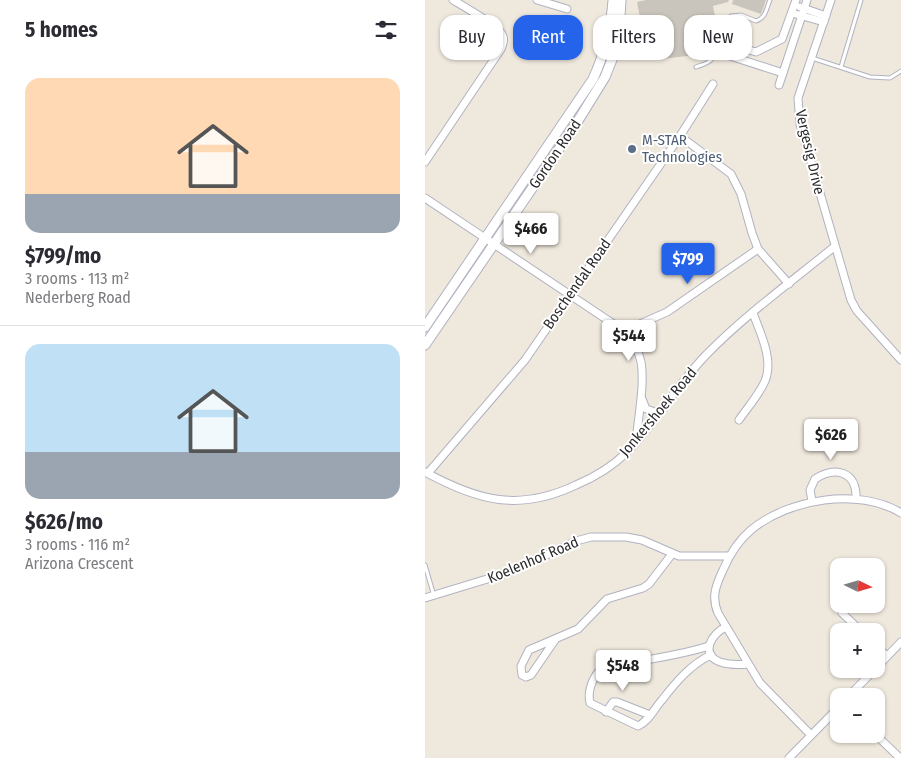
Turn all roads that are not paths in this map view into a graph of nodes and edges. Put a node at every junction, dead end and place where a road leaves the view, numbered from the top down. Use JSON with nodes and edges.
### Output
{"nodes":[{"id":1,"x":453,"y":0,"type":"edge"},
{"id":2,"x":537,"y":0,"type":"edge"},
{"id":3,"x":613,"y":0,"type":"edge"},
{"id":4,"x":621,"y":0,"type":"edge"},
{"id":5,"x":769,"y":0,"type":"edge"},
{"id":6,"x":807,"y":0,"type":"edge"},
{"id":7,"x":831,"y":0,"type":"edge"},
{"id":8,"x":861,"y":0,"type":"edge"},
{"id":9,"x":795,"y":6,"type":"edge"},
{"id":10,"x":567,"y":9,"type":"dead end"},
{"id":11,"x":803,"y":12,"type":"junction"},
{"id":12,"x":825,"y":19,"type":"junction"},
{"id":13,"x":812,"y":58,"type":"junction"},
{"id":14,"x":607,"y":61,"type":"junction"},
{"id":15,"x":696,"y":67,"type":"dead end"},
{"id":16,"x":841,"y":67,"type":"junction"},
{"id":17,"x":901,"y":71,"type":"edge"},
{"id":18,"x":783,"y":73,"type":"junction"},
{"id":19,"x":713,"y":84,"type":"dead end"},
{"id":20,"x":779,"y":86,"type":"dead end"},
{"id":21,"x":680,"y":136,"type":"junction"},
{"id":22,"x":425,"y":162,"type":"edge"},
{"id":23,"x":425,"y":198,"type":"edge"},
{"id":24,"x":486,"y":238,"type":"junction"},
{"id":25,"x":495,"y":244,"type":"junction"},
{"id":26,"x":834,"y":247,"type":"junction"},
{"id":27,"x":758,"y":249,"type":"junction"},
{"id":28,"x":789,"y":284,"type":"junction"},
{"id":29,"x":571,"y":294,"type":"junction"},
{"id":30,"x":753,"y":313,"type":"junction"},
{"id":31,"x":425,"y":326,"type":"edge"},
{"id":32,"x":624,"y":331,"type":"junction"},
{"id":33,"x":425,"y":345,"type":"edge"},
{"id":34,"x":901,"y":360,"type":"edge"},
{"id":35,"x":640,"y":391,"type":"junction"},
{"id":36,"x":658,"y":413,"type":"junction"},
{"id":37,"x":739,"y":420,"type":"dead end"},
{"id":38,"x":635,"y":442,"type":"junction"},
{"id":39,"x":426,"y":472,"type":"edge"},
{"id":40,"x":856,"y":498,"type":"junction"},
{"id":41,"x":812,"y":501,"type":"junction"},
{"id":42,"x":901,"y":513,"type":"edge"},
{"id":43,"x":672,"y":554,"type":"junction"},
{"id":44,"x":729,"y":556,"type":"junction"},
{"id":45,"x":425,"y":566,"type":"edge"},
{"id":46,"x":434,"y":596,"type":"junction"},
{"id":47,"x":425,"y":598,"type":"edge"},
{"id":48,"x":842,"y":613,"type":"dead end"},
{"id":49,"x":853,"y":623,"type":"edge"},
{"id":50,"x":726,"y":627,"type":"junction"},
{"id":51,"x":555,"y":640,"type":"junction"},
{"id":52,"x":901,"y":642,"type":"edge"},
{"id":53,"x":709,"y":646,"type":"junction"},
{"id":54,"x":711,"y":655,"type":"junction"},
{"id":55,"x":887,"y":656,"type":"edge"},
{"id":56,"x":748,"y":664,"type":"junction"},
{"id":57,"x":866,"y":678,"type":"edge"},
{"id":58,"x":857,"y":688,"type":"edge"},
{"id":59,"x":606,"y":712,"type":"junction"},
{"id":60,"x":650,"y":715,"type":"junction"},
{"id":61,"x":830,"y":716,"type":"edge"},
{"id":62,"x":811,"y":735,"type":"junction"},
{"id":63,"x":884,"y":743,"type":"edge"},
{"id":64,"x":790,"y":758,"type":"edge"},
{"id":65,"x":900,"y":758,"type":"edge"}],
"edges":[{"from":1,"to":22,"type":"street"},
{"from":2,"to":10,"type":"street"},
{"from":3,"to":14,"type":"street","name":"Gordon Road"},
{"from":4,"to":14,"type":"street","name":"Gordon Road"},
{"from":5,"to":15,"type":"lane"},
{"from":6,"to":11,"type":"street"},
{"from":7,"to":12,"type":"street","name":"Vergesig Drive"},
{"from":8,"to":16,"type":"lane"},
{"from":9,"to":11,"type":"street"},
{"from":9,"to":18,"type":"street"},
{"from":11,"to":12,"type":"street"},
{"from":11,"to":18,"type":"street"},
{"from":12,"to":13,"type":"street","name":"Vergesig Drive"},
{"from":13,"to":16,"type":"lane"},
{"from":13,"to":26,"type":"street","name":"Vergesig Drive"},
{"from":14,"to":24,"type":"street","name":"Gordon Road"},
{"from":14,"to":25,"type":"street","name":"Gordon Road"},
{"from":16,"to":17,"type":"lane"},
{"from":18,"to":20,"type":"street"},
{"from":19,"to":21,"type":"street","name":"Boschendal Road"},
{"from":21,"to":27,"type":"street"},
{"from":21,"to":29,"type":"street","name":"Boschendal Road"},
{"from":23,"to":24,"type":"street"},
{"from":24,"to":25,"type":"street"},
{"from":24,"to":31,"type":"street","name":"Gordon Road"},
{"from":25,"to":29,"type":"street"},
{"from":25,"to":33,"type":"street","name":"Gordon Road"},
{"from":26,"to":28,"type":"street","name":"Jonkershoek Road"},
{"from":26,"to":34,"type":"street","name":"Vergesig Drive"},
{"from":27,"to":28,"type":"street"},
{"from":27,"to":32,"type":"street"},
{"from":28,"to":30,"type":"street","name":"Jonkershoek Road"},
{"from":29,"to":32,"type":"street"},
{"from":29,"to":39,"type":"street","name":"Boschendal Road"},
{"from":30,"to":36,"type":"street","name":"Jonkershoek Road"},
{"from":30,"to":37,"type":"street"},
{"from":32,"to":35,"type":"street"},
{"from":35,"to":36,"type":"street"},
{"from":35,"to":38,"type":"street"},
{"from":36,"to":38,"type":"street","name":"Jonkershoek Road"},
{"from":38,"to":39,"type":"street","name":"Jonkershoek Road"},
{"from":40,"to":41,"type":"street"},
{"from":40,"to":41,"type":"street"},
{"from":40,"to":42,"type":"street"},
{"from":41,"to":44,"type":"street"},
{"from":43,"to":44,"type":"street","name":"Koelenhof Road"},
{"from":43,"to":46,"type":"street","name":"Koelenhof Road"},
{"from":43,"to":51,"type":"street"},
{"from":44,"to":50,"type":"street"},
{"from":45,"to":46,"type":"lane"},
{"from":46,"to":47,"type":"street","name":"Koelenhof Road"},
{"from":48,"to":49,"type":"street"},
{"from":50,"to":53,"type":"street"},
{"from":50,"to":56,"type":"street"},
{"from":51,"to":51,"type":"street"},
{"from":52,"to":55,"type":"street"},
{"from":53,"to":54,"type":"street"},
{"from":53,"to":59,"type":"street"},
{"from":54,"to":56,"type":"street"},
{"from":54,"to":60,"type":"street"},
{"from":56,"to":62,"type":"street"},
{"from":57,"to":58,"type":"street"},
{"from":59,"to":60,"type":"street"},
{"from":59,"to":60,"type":"street"},
{"from":61,"to":62,"type":"street"},
{"from":62,"to":64,"type":"street"},
{"from":63,"to":65,"type":"street"}]}
